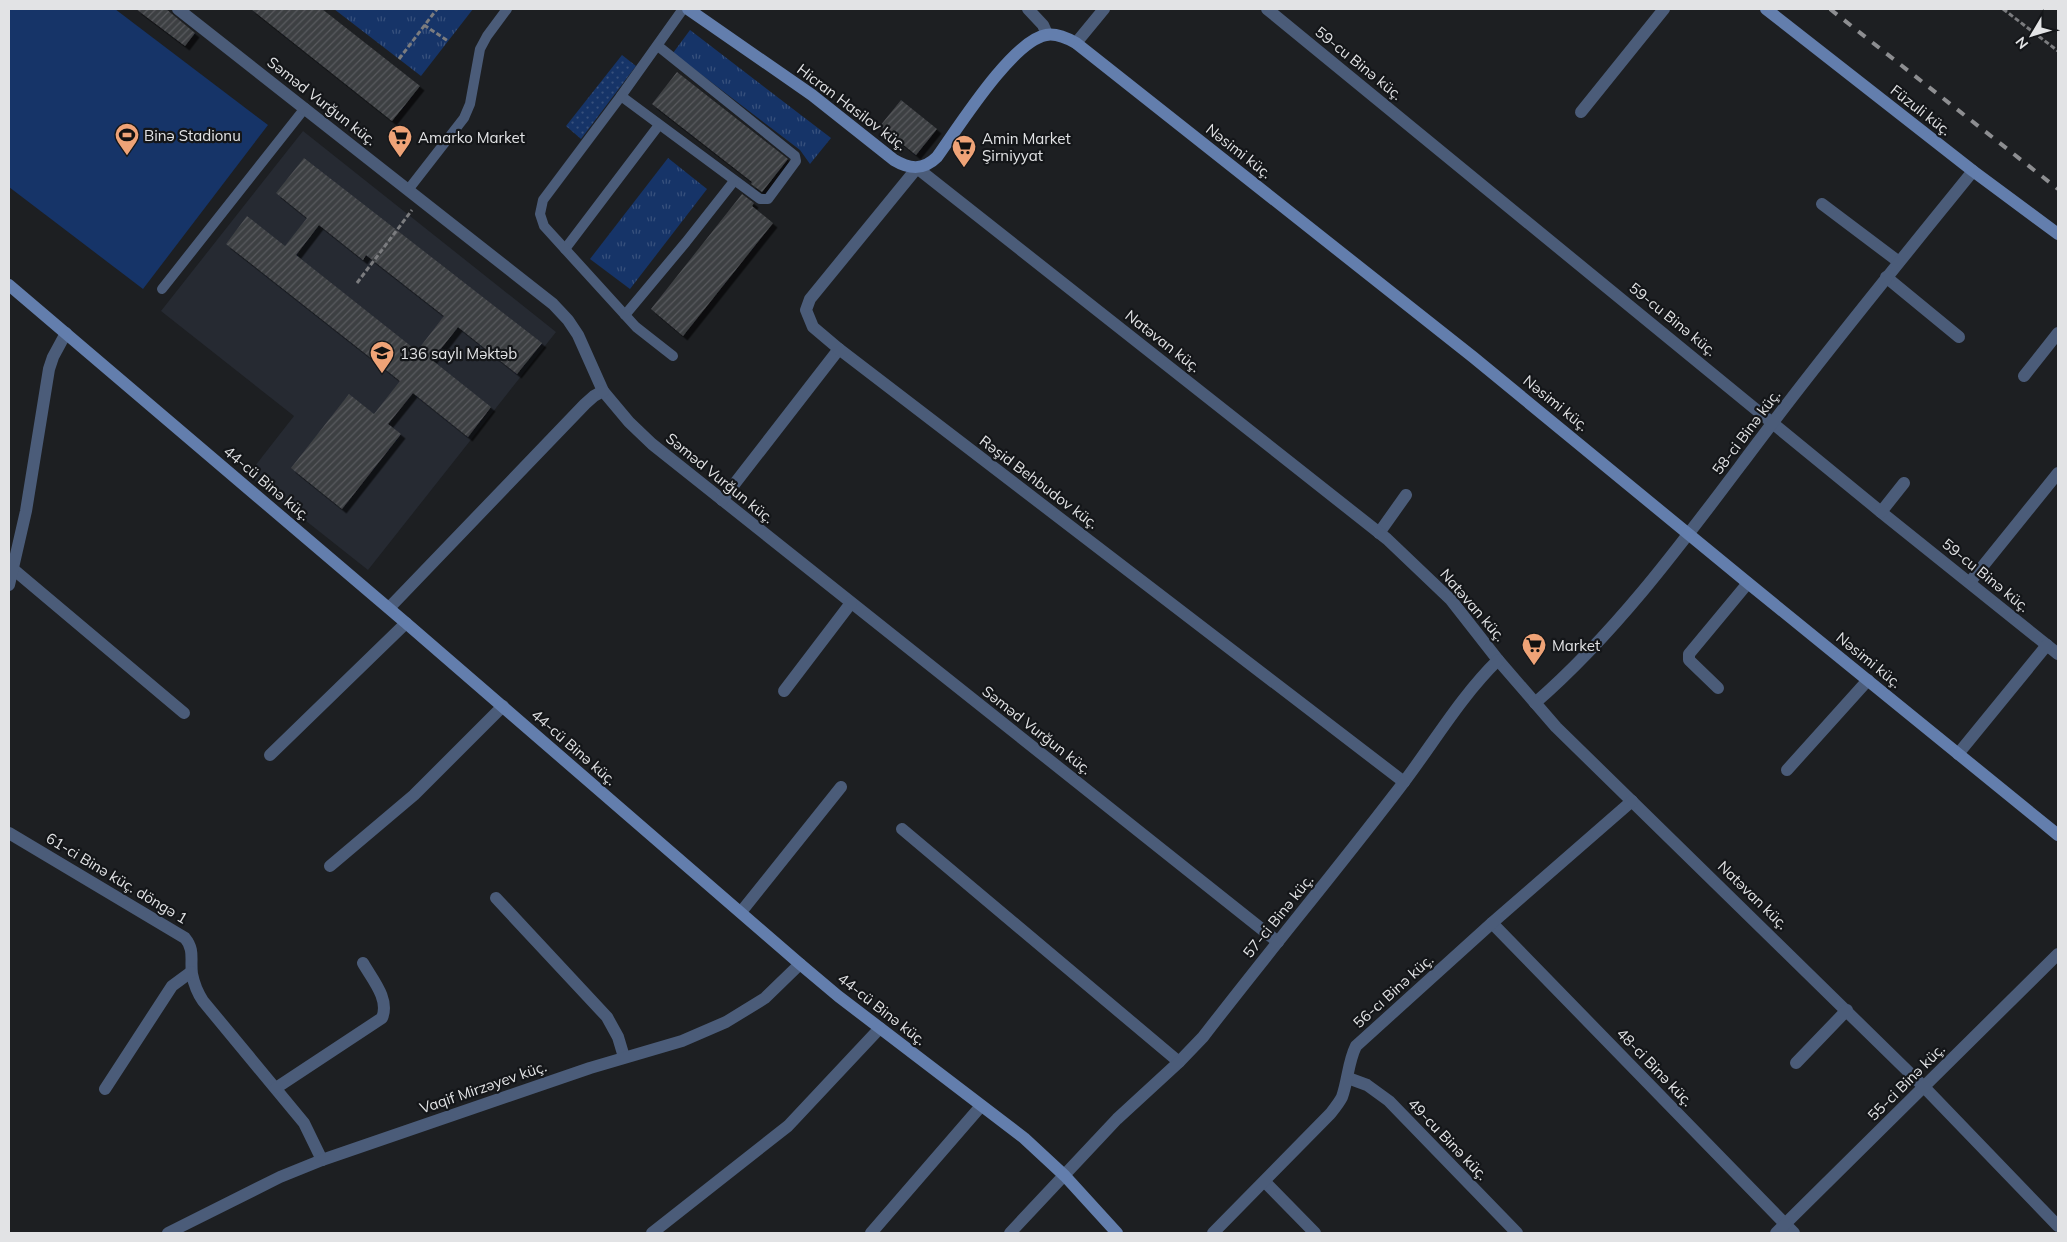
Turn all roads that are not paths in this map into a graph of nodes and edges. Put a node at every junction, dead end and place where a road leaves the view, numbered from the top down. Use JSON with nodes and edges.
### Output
{"nodes":[{"id":1,"x":178,"y":9,"type":"edge"},
{"id":2,"x":507,"y":9,"type":"edge"},
{"id":3,"x":683,"y":9,"type":"edge"},
{"id":4,"x":688,"y":9,"type":"edge"},
{"id":5,"x":1028,"y":9,"type":"edge"},
{"id":6,"x":1104,"y":9,"type":"edge"},
{"id":7,"x":1267,"y":9,"type":"edge"},
{"id":8,"x":1664,"y":9,"type":"edge"},
{"id":9,"x":1766,"y":9,"type":"edge"},
{"id":10,"x":1047,"y":34,"type":"junction"},
{"id":11,"x":1076,"y":43,"type":"junction"},
{"id":12,"x":658,"y":46,"type":"junction"},
{"id":13,"x":621,"y":96,"type":"junction"},
{"id":14,"x":305,"y":108,"type":"junction"},
{"id":15,"x":1581,"y":112,"type":"dead end"},
{"id":16,"x":658,"y":124,"type":"junction"},
{"id":17,"x":917,"y":168,"type":"junction"},
{"id":18,"x":1972,"y":170,"type":"junction"},
{"id":19,"x":734,"y":181,"type":"junction"},
{"id":20,"x":408,"y":190,"type":"junction"},
{"id":21,"x":1822,"y":204,"type":"dead end"},
{"id":22,"x":2058,"y":234,"type":"edge"},
{"id":23,"x":565,"y":249,"type":"junction"},
{"id":24,"x":1898,"y":262,"type":"junction"},
{"id":25,"x":1886,"y":278,"type":"junction"},
{"id":26,"x":9,"y":285,"type":"edge"},
{"id":27,"x":162,"y":288,"type":"dead end"},
{"id":28,"x":625,"y":315,"type":"junction"},
{"id":29,"x":66,"y":333,"type":"junction"},
{"id":30,"x":2058,"y":333,"type":"edge"},
{"id":31,"x":1959,"y":337,"type":"dead end"},
{"id":32,"x":839,"y":349,"type":"junction"},
{"id":33,"x":673,"y":356,"type":"dead end"},
{"id":34,"x":2024,"y":376,"type":"dead end"},
{"id":35,"x":603,"y":392,"type":"junction"},
{"id":36,"x":1773,"y":422,"type":"junction"},
{"id":37,"x":2058,"y":474,"type":"edge"},
{"id":38,"x":1904,"y":483,"type":"dead end"},
{"id":39,"x":1406,"y":495,"type":"dead end"},
{"id":40,"x":722,"y":500,"type":"junction"},
{"id":41,"x":1881,"y":512,"type":"junction"},
{"id":42,"x":1379,"y":533,"type":"junction"},
{"id":43,"x":1688,"y":534,"type":"junction"},
{"id":44,"x":13,"y":570,"type":"junction"},
{"id":45,"x":1970,"y":582,"type":"junction"},
{"id":46,"x":1748,"y":583,"type":"junction"},
{"id":47,"x":9,"y":585,"type":"edge"},
{"id":48,"x":851,"y":603,"type":"junction"},
{"id":49,"x":389,"y":608,"type":"junction"},
{"id":50,"x":406,"y":622,"type":"junction"},
{"id":51,"x":2047,"y":645,"type":"junction"},
{"id":52,"x":2058,"y":654,"type":"edge"},
{"id":53,"x":1498,"y":660,"type":"junction"},
{"id":54,"x":1868,"y":680,"type":"junction"},
{"id":55,"x":1718,"y":688,"type":"dead end"},
{"id":56,"x":784,"y":691,"type":"dead end"},
{"id":57,"x":1534,"y":703,"type":"junction"},
{"id":58,"x":503,"y":706,"type":"junction"},
{"id":59,"x":184,"y":713,"type":"dead end"},
{"id":60,"x":270,"y":754,"type":"dead end"},
{"id":61,"x":1958,"y":754,"type":"junction"},
{"id":62,"x":1787,"y":770,"type":"dead end"},
{"id":63,"x":1404,"y":782,"type":"junction"},
{"id":64,"x":841,"y":787,"type":"dead end"},
{"id":65,"x":1632,"y":801,"type":"junction"},
{"id":66,"x":902,"y":829,"type":"dead end"},
{"id":67,"x":9,"y":833,"type":"edge"},
{"id":68,"x":2058,"y":834,"type":"edge"},
{"id":69,"x":330,"y":866,"type":"dead end"},
{"id":70,"x":496,"y":898,"type":"dead end"},
{"id":71,"x":741,"y":912,"type":"junction"},
{"id":72,"x":1492,"y":923,"type":"junction"},
{"id":73,"x":1278,"y":942,"type":"junction"},
{"id":74,"x":2058,"y":954,"type":"edge"},
{"id":75,"x":363,"y":963,"type":"dead end"},
{"id":76,"x":800,"y":964,"type":"junction"},
{"id":77,"x":192,"y":972,"type":"junction"},
{"id":78,"x":1847,"y":1010,"type":"junction"},
{"id":79,"x":880,"y":1028,"type":"junction"},
{"id":80,"x":624,"y":1056,"type":"junction"},
{"id":81,"x":1179,"y":1062,"type":"junction"},
{"id":82,"x":1796,"y":1063,"type":"dead end"},
{"id":83,"x":1348,"y":1078,"type":"junction"},
{"id":84,"x":1924,"y":1087,"type":"junction"},
{"id":85,"x":276,"y":1088,"type":"junction"},
{"id":86,"x":105,"y":1089,"type":"dead end"},
{"id":87,"x":981,"y":1106,"type":"junction"},
{"id":88,"x":322,"y":1160,"type":"junction"},
{"id":89,"x":1065,"y":1176,"type":"junction"},
{"id":90,"x":1265,"y":1182,"type":"junction"},
{"id":91,"x":2058,"y":1226,"type":"edge"},
{"id":92,"x":1785,"y":1230,"type":"edge"},
{"id":93,"x":168,"y":1233,"type":"edge"},
{"id":94,"x":652,"y":1233,"type":"edge"},
{"id":95,"x":871,"y":1233,"type":"edge"},
{"id":96,"x":1010,"y":1233,"type":"edge"},
{"id":97,"x":1117,"y":1233,"type":"edge"},
{"id":98,"x":1213,"y":1233,"type":"edge"},
{"id":99,"x":1316,"y":1233,"type":"edge"},
{"id":100,"x":1517,"y":1233,"type":"edge"}],
"edges":[{"from":1,"to":14,"type":"street","name":"Səməd Vurğun küç."},
{"from":2,"to":20,"type":"lane"},
{"from":3,"to":12,"type":"lane"},
{"from":4,"to":17,"type":"street","name":"Hicran Hasilov küç."},
{"from":5,"to":10,"type":"street"},
{"from":6,"to":11,"type":"street"},
{"from":7,"to":36,"type":"street","name":"59-cu Binə küç."},
{"from":8,"to":15,"type":"street"},
{"from":9,"to":18,"type":"street","name":"Füzuli küç."},
{"from":10,"to":11,"type":"street","name":"Nəsimi küç."},
{"from":10,"to":17,"type":"street"},
{"from":11,"to":43,"type":"street","name":"Nəsimi küç."},
{"from":12,"to":13,"type":"lane"},
{"from":12,"to":19,"type":"lane"},
{"from":13,"to":16,"type":"lane"},
{"from":13,"to":23,"type":"lane"},
{"from":14,"to":20,"type":"street","name":"Səməd Vurğun küç."},
{"from":14,"to":27,"type":"lane"},
{"from":16,"to":19,"type":"lane"},
{"from":16,"to":23,"type":"lane"},
{"from":17,"to":32,"type":"street","name":"Rəşid Behbudov küç."},
{"from":17,"to":42,"type":"street","name":"Natəvan küç."},
{"from":18,"to":22,"type":"street","name":"Füzuli küç."},
{"from":18,"to":24,"type":"street","name":"58-ci Binə küç."},
{"from":19,"to":28,"type":"lane"},
{"from":20,"to":35,"type":"street","name":"Səməd Vurğun küç."},
{"from":21,"to":24,"type":"street"},
{"from":23,"to":28,"type":"lane"},
{"from":24,"to":25,"type":"street","name":"58-ci Binə küç."},
{"from":25,"to":31,"type":"street"},
{"from":25,"to":36,"type":"street","name":"58-ci Binə küç."},
{"from":26,"to":29,"type":"street","name":"44-cü Binə küç."},
{"from":28,"to":33,"type":"lane"},
{"from":29,"to":44,"type":"street"},
{"from":29,"to":49,"type":"street","name":"44-cü Binə küç."},
{"from":30,"to":34,"type":"street"},
{"from":32,"to":40,"type":"street"},
{"from":32,"to":63,"type":"street","name":"Rəşid Behbudov küç."},
{"from":35,"to":40,"type":"street","name":"Səməd Vurğun küç."},
{"from":35,"to":49,"type":"street"},
{"from":36,"to":41,"type":"street","name":"59-cu Binə küç."},
{"from":36,"to":43,"type":"street","name":"58-ci Binə küç."},
{"from":37,"to":45,"type":"street"},
{"from":38,"to":41,"type":"street"},
{"from":39,"to":42,"type":"street"},
{"from":40,"to":48,"type":"street","name":"Səməd Vurğun küç."},
{"from":41,"to":45,"type":"street","name":"59-cu Binə küç."},
{"from":42,"to":53,"type":"street","name":"Natəvan küç."},
{"from":43,"to":46,"type":"street","name":"Nəsimi küç."},
{"from":43,"to":57,"type":"street","name":"58-ci Binə küç."},
{"from":44,"to":47,"type":"street"},
{"from":44,"to":59,"type":"street"},
{"from":45,"to":51,"type":"street","name":"59-cu Binə küç."},
{"from":46,"to":54,"type":"street","name":"Nəsimi küç."},
{"from":46,"to":55,"type":"street"},
{"from":48,"to":56,"type":"street"},
{"from":48,"to":73,"type":"street","name":"Səməd Vurğun küç."},
{"from":49,"to":50,"type":"street","name":"44-cü Binə küç."},
{"from":50,"to":58,"type":"street","name":"44-cü Binə küç."},
{"from":50,"to":60,"type":"street"},
{"from":51,"to":52,"type":"street","name":"59-cu Binə küç."},
{"from":51,"to":61,"type":"street"},
{"from":53,"to":57,"type":"street","name":"Natəvan küç."},
{"from":53,"to":63,"type":"street","name":"57-ci Binə küç."},
{"from":54,"to":61,"type":"street","name":"Nəsimi küç."},
{"from":54,"to":62,"type":"street"},
{"from":57,"to":65,"type":"street","name":"Natəvan küç."},
{"from":58,"to":69,"type":"street"},
{"from":58,"to":71,"type":"street","name":"44-cü Binə küç."},
{"from":61,"to":68,"type":"street","name":"Nəsimi küç."},
{"from":63,"to":73,"type":"street","name":"57-ci Binə küç."},
{"from":64,"to":71,"type":"street"},
{"from":65,"to":72,"type":"street","name":"56-cı Binə küç."},
{"from":65,"to":78,"type":"street","name":"Natəvan küç."},
{"from":66,"to":81,"type":"street"},
{"from":67,"to":77,"type":"street","name":"61-ci Binə küç. döngə 1"},
{"from":70,"to":80,"type":"street"},
{"from":71,"to":76,"type":"street","name":"44-cü Binə küç."},
{"from":72,"to":83,"type":"street","name":"56-cı Binə küç."},
{"from":72,"to":92,"type":"street","name":"48-ci Binə küç."},
{"from":73,"to":81,"type":"street","name":"57-ci Binə küç."},
{"from":74,"to":84,"type":"street","name":"55-ci Binə küç."},
{"from":75,"to":85,"type":"street"},
{"from":76,"to":79,"type":"street","name":"44-cü Binə küç."},
{"from":76,"to":80,"type":"street","name":"Vaqif Mirzəyev küç."},
{"from":77,"to":85,"type":"street","name":"61-ci Binə küç. döngə 1"},
{"from":77,"to":86,"type":"street"},
{"from":78,"to":82,"type":"street"},
{"from":78,"to":84,"type":"street","name":"Natəvan küç."},
{"from":79,"to":87,"type":"street","name":"44-cü Binə küç."},
{"from":79,"to":94,"type":"street"},
{"from":80,"to":88,"type":"street","name":"Vaqif Mirzəyev küç."},
{"from":81,"to":89,"type":"street","name":"57-ci Binə küç."},
{"from":83,"to":90,"type":"street","name":"56-cı Binə küç."},
{"from":83,"to":100,"type":"street","name":"49-cu Binə küç."},
{"from":84,"to":91,"type":"street","name":"Natəvan küç."},
{"from":84,"to":92,"type":"street","name":"55-ci Binə küç."},
{"from":85,"to":88,"type":"street","name":"61-ci Binə küç. döngə 1"},
{"from":87,"to":89,"type":"street","name":"44-cü Binə küç."},
{"from":87,"to":95,"type":"street"},
{"from":88,"to":93,"type":"street","name":"Vaqif Mirzəyev küç."},
{"from":89,"to":96,"type":"street","name":"57-ci Binə küç."},
{"from":89,"to":97,"type":"street","name":"44-cü Binə küç."},
{"from":90,"to":98,"type":"street","name":"56-cı Binə küç."},
{"from":90,"to":99,"type":"street"}]}
